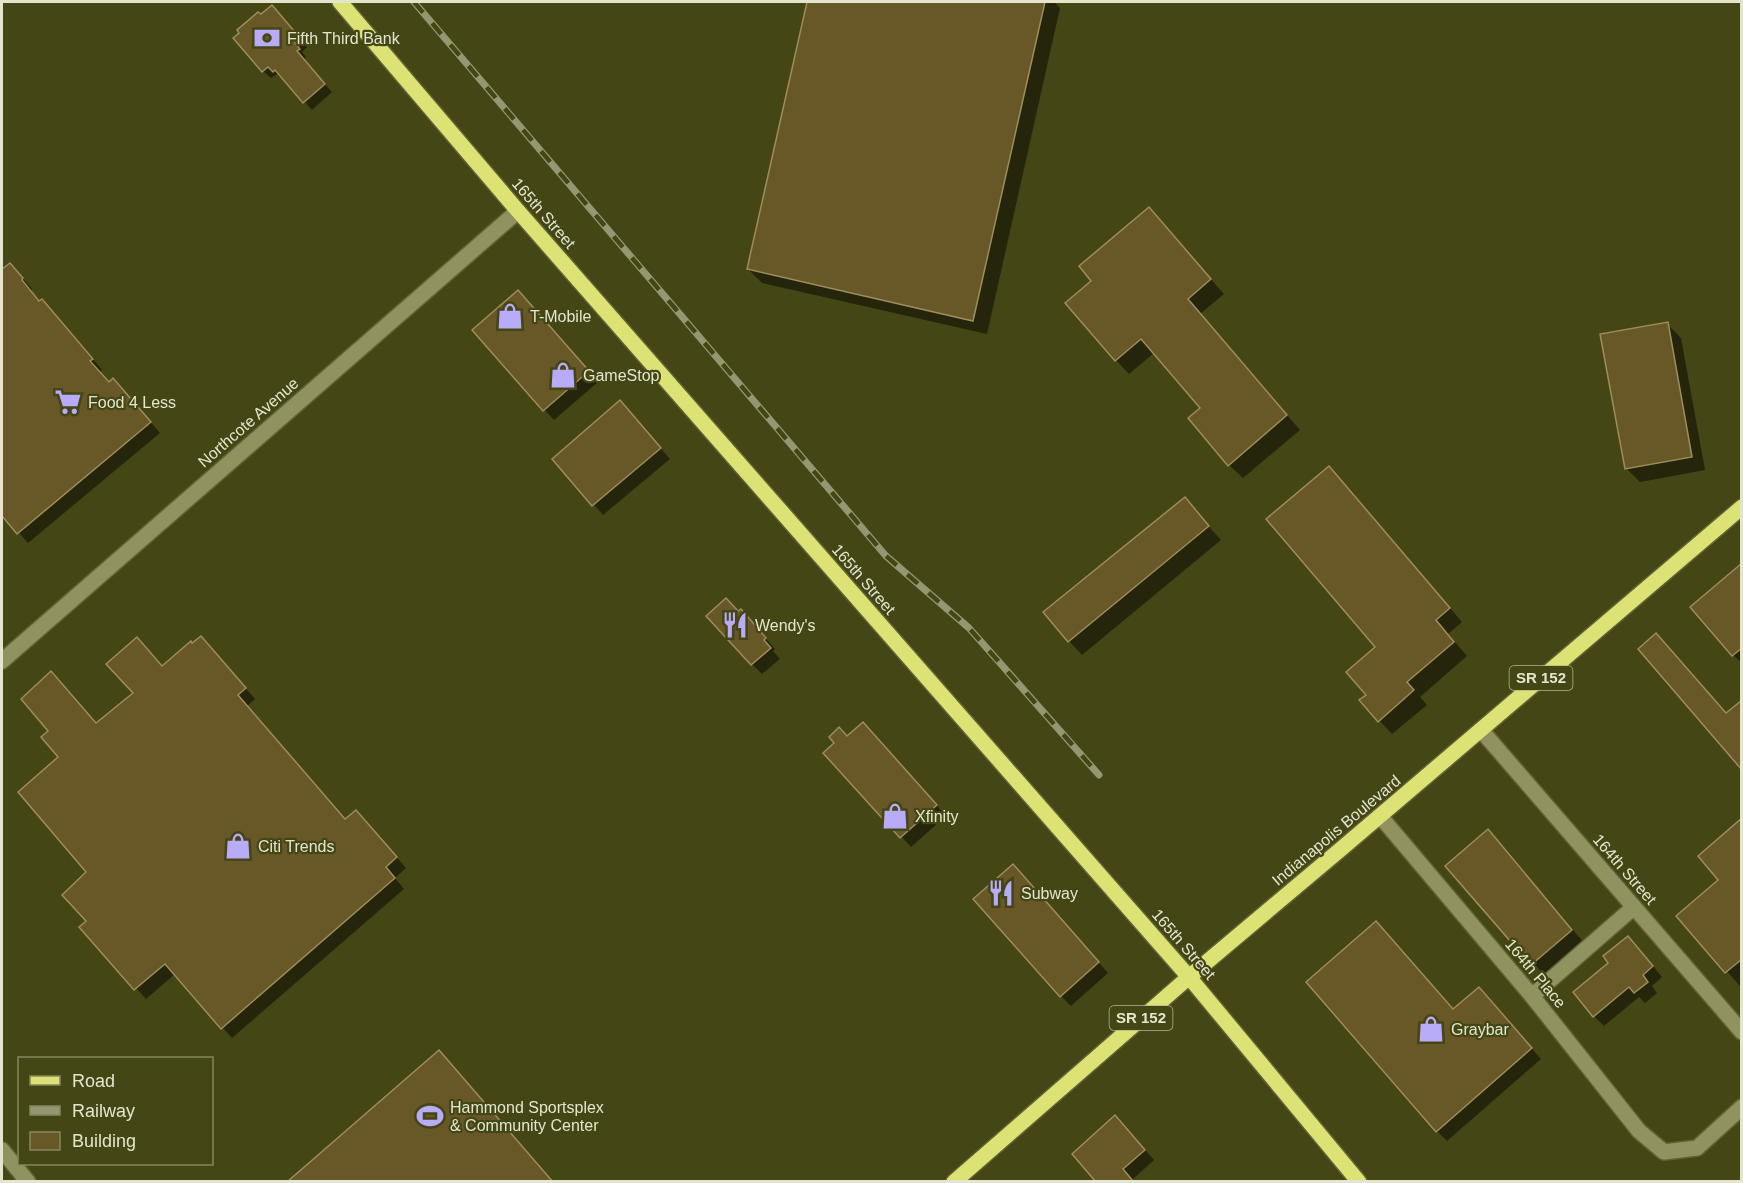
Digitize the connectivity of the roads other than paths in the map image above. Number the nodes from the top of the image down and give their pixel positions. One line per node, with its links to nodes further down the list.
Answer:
1 (340, 2): 2 (main road, 165th Street)
2 (518, 211): 4 (street, Northcote Avenue); 8 (main road, 165th Street)
3 (1742, 507): 5 (main road, Indianapolis Boulevard / SR 152)
4 (2, 661)
5 (1481, 730): 6 (main road, Indianapolis Boulevard / SR 152); 7 (street, 164th Street)
6 (1380, 816): 8 (main road, Indianapolis Boulevard / SR 152); 9 (street, 164th Place)
7 (1634, 907): 9 (street); 10 (street, 164th Street)
8 (1189, 977): 14 (main road, Indianapolis Boulevard / SR 152); 15 (main road, 165th Street)
9 (1532, 996): 11 (street, 164th Place)
10 (1742, 1032)
11 (1742, 1107)
12 (2, 1150): 13 (street)
13 (28, 1182)
14 (954, 1182)
15 (1359, 1182)

